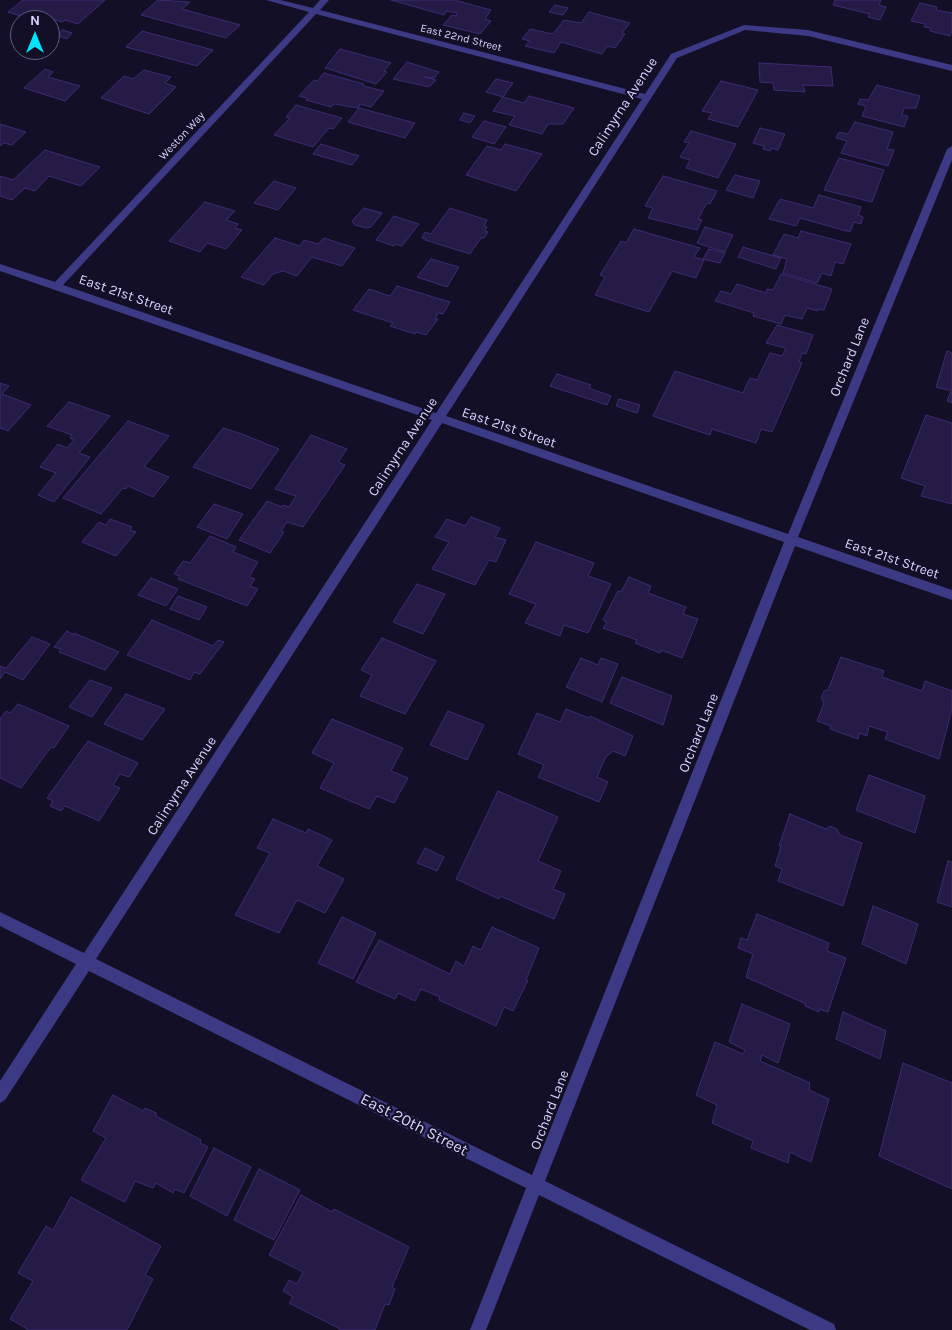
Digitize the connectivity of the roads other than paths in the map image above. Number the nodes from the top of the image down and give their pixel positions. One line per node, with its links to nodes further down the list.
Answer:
1 (270, 0): 3 (street, East 22nd Street)
2 (325, 0): 3 (street, Weston Way)
3 (314, 12): 5 (street, East 22nd Street); 9 (street, Weston Way)
4 (952, 68): 5 (street, Calimyrna Avenue)
5 (646, 98): 10 (street, Calimyrna Avenue)
6 (952, 149): 7 (street, Orchard Lane)
7 (947, 176): 11 (street, Orchard Lane)
8 (0, 268): 9 (street, East 21st Street)
9 (56, 287): 10 (street, East 21st Street)
10 (439, 420): 11 (street, East 21st Street); 14 (street, Calimyrna Avenue)
11 (791, 540): 12 (street, East 21st Street); 16 (street, Orchard Lane)
12 (952, 595)
13 (0, 919): 14 (street, East 20th Street)
14 (86, 961): 15 (street, Calimyrna Avenue); 16 (street, East 20th Street)
15 (0, 1095)
16 (536, 1187): 17 (street, Orchard Lane); 18 (street, East 20th Street)
17 (478, 1330)
18 (828, 1330)

